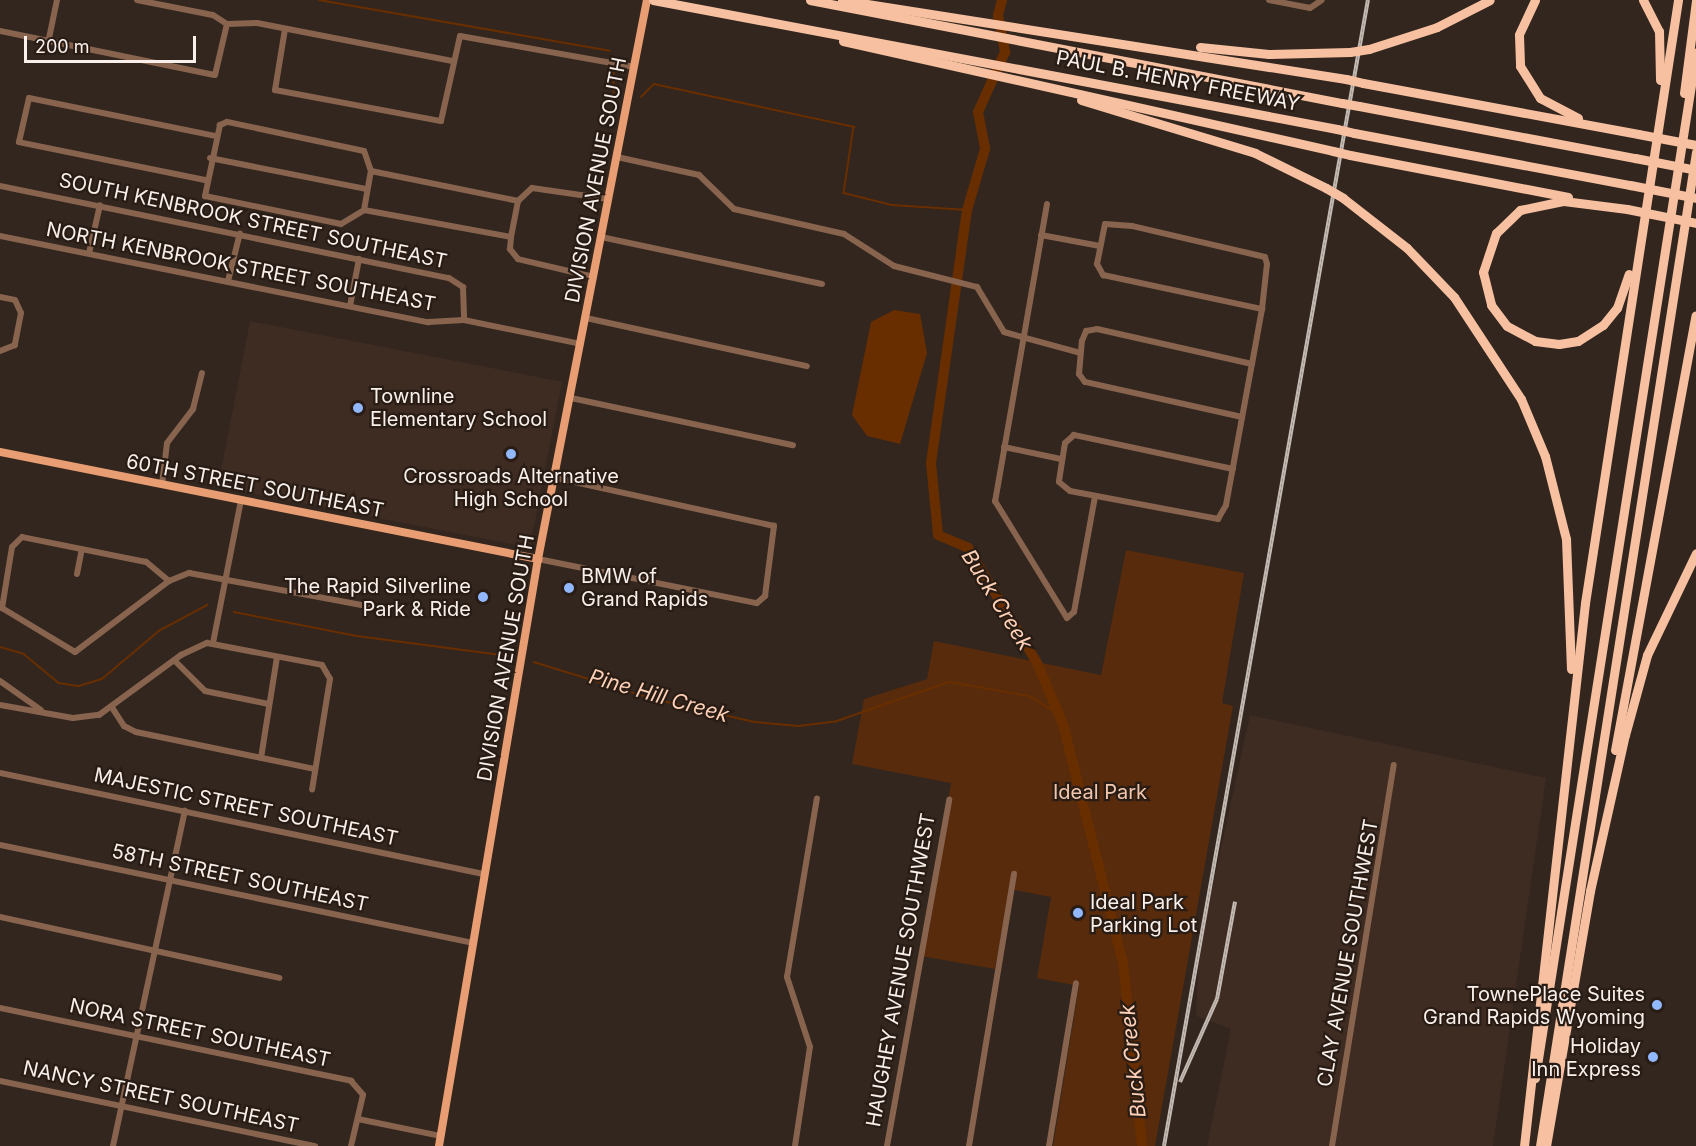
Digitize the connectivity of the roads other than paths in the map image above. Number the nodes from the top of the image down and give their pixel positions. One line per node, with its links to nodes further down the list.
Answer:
1 (57, 0): 19 (street)
2 (137, 0): 15 (street)
3 (647, 0): 23 (main road, DIVISION AVENUE SOUTH)
4 (653, 0): 20 (highway)
5 (810, 0): 14 (highway, PAUL B. HENRY FREEWAY)
6 (842, 0): 14 (highway)
7 (1269, 0): 8 (street)
8 (1322, 0)
9 (1490, 0): 18 (highway, bridge)
10 (1535, 0): 26 (highway)
11 (1643, 0): 25 (highway)
12 (1678, 0): 25 (highway)
13 (1696, 0): 34 (highway)
14 (915, 17): 18 (highway); 32 (highway, PAUL B. HENRY FREEWAY, bridge)
15 (227, 24): 16 (street); 19 (street)
16 (285, 29): 22 (street); 22 (street)
17 (0, 31): 19 (street)
18 (1072, 34): 26 (highway, bridge)
19 (48, 43)
20 (909, 51): 24 (highway); 38 (highway, PAUL B. HENRY FREEWAY, bridge)
21 (1696, 53): 34 (highway)
22 (452, 61): 23 (street)
23 (634, 67): 30 (main road, DIVISION AVENUE SOUTH)
24 (1039, 87): 43 (highway, bridge); 97 (highway, bridge)
25 (1658, 126): 46 (highway)
26 (1638, 134): 28 (highway, bridge)
27 (216, 136): 31 (street); 33 (street); 35 (street)
28 (1696, 145)
29 (1696, 152): 132 (highway)
30 (617, 157): 39 (main road, DIVISION AVENUE SOUTH); 64 (street)
31 (210, 158): 35 (street); 37 (street)
32 (1696, 170)
33 (371, 171): 37 (street); 40 (street)
34 (1677, 177): 131 (highway)
35 (204, 180): 44 (street)
36 (0, 186): 42 (street, SOUTH KENBROOK STREET SOUTHEAST)
37 (367, 189): 44 (street)
38 (1696, 198)
39 (608, 199): 40 (street); 51 (main road, DIVISION AVENUE SOUTH)
40 (518, 201): 50 (street)
41 (1047, 204): 48 (street)
42 (100, 206): 47 (street, SOUTH KENBROOK STREET SOUTHEAST); 53 (street)
43 (1627, 209): 45 (highway, bridge); 46 (highway)
44 (364, 210): 50 (street)
45 (1696, 223)
46 (1641, 225): 97 (highway)
47 (240, 233): 54 (street, SOUTH KENBROOK STREET SOUTHEAST); 56 (street)
48 (1041, 235): 52 (street); 64 (street)
49 (0, 236): 53 (street, NORTH KENBROOK STREET SOUTHEAST)
50 (511, 237): 55 (street)
51 (601, 237): 55 (main road, DIVISION AVENUE SOUTH); 57 (street)
52 (1100, 246): 60 (street); 60 (street)
53 (89, 253): 56 (street, NORTH KENBROOK STREET SOUTHEAST)
54 (359, 259): 59 (street); 63 (street, SOUTH KENBROOK STREET SOUTHEAST)
55 (594, 277): 62 (main road, DIVISION AVENUE SOUTH)
56 (228, 281): 59 (street, NORTH KENBROOK STREET SOUTHEAST)
57 (822, 284)
58 (0, 297): 66 (street)
59 (350, 306): 63 (street, NORTH KENBROOK STREET SOUTHEAST)
60 (1262, 309): 68 (street)
61 (1696, 315): 107 (highway)
62 (586, 318): 65 (main road, DIVISION AVENUE SOUTH); 69 (street)
63 (464, 320): 65 (street, NORTH KENBROOK STREET SOUTHEAST)
64 (1024, 340): 67 (street); 74 (street)
65 (581, 344): 71 (main road, DIVISION AVENUE SOUTH)
66 (0, 351)
67 (1080, 353): 68 (street); 72 (street)
68 (1252, 364): 72 (street)
69 (807, 366)
70 (202, 373): 79 (street)
71 (570, 398): 73 (street); 78 (main road, DIVISION AVENUE SOUTH)
72 (1242, 417): 77 (street)
73 (793, 445)
74 (1005, 447): 76 (street); 80 (street)
75 (0, 452): 79 (main road, 60TH STREET SOUTHEAST)
76 (1062, 459): 77 (street); 80 (street)
77 (1233, 469): 80 (street)
78 (555, 478): 84 (main road, DIVISION AVENUE SOUTH); 84 (street)
79 (162, 484): 81 (main road, 60TH STREET SOUTHEAST)
80 (1095, 496)
81 (241, 500): 84 (main road, 60TH STREET SOUTHEAST); 86 (street)
82 (82, 549): 85 (street); 87 (street); 87 (street)
83 (1696, 552): 107 (highway)
84 (538, 560): 108 (main road, DIVISION AVENUE SOUTH)
85 (77, 574)
86 (225, 578): 87 (street); 88 (street); 89 (street)
87 (169, 581)
88 (367, 606)
89 (213, 643): 90 (street); 91 (street)
90 (277, 657): 93 (street); 100 (street)
91 (175, 661): 93 (street); 95 (street)
92 (0, 681): 96 (street)
93 (269, 704): 98 (street)
94 (0, 705): 96 (street)
95 (113, 709): 96 (street); 98 (street)
96 (47, 714)
97 (1566, 757): 131 (highway)
98 (261, 758): 100 (street)
99 (1394, 765): 130 (street, CLAY AVENUE SOUTHWEST)
100 (315, 769): 102 (street)
101 (0, 773): 105 (street, MAJESTIC STREET SOUTHEAST)
102 (312, 790)
103 (817, 798): 126 (street)
104 (949, 800): 127 (street, HAUGHEY AVENUE SOUTHWEST)
105 (185, 811): 108 (street, MAJESTIC STREET SOUTHEAST); 110 (street)
106 (0, 845): 110 (street, 58TH STREET SOUTHEAST)
107 (1598, 856): 133 (highway)
108 (485, 874): 112 (main road, DIVISION AVENUE SOUTH)
109 (1014, 874): 128 (street)
110 (171, 880): 112 (street, 58TH STREET SOUTHEAST); 113 (street)
111 (0, 917): 113 (street)
112 (474, 943): 121 (main road, DIVISION AVENUE SOUTH)
113 (156, 950): 114 (street); 117 (street)
114 (279, 978)
115 (1076, 983): 129 (street)
116 (0, 1008): 117 (street, NORA STREET SOUTHEAST)
117 (138, 1036): 119 (street); 120 (street, NORA STREET SOUTHEAST)
118 (0, 1081): 119 (street, NANCY STREET SOUTHEAST)
119 (124, 1107): 122 (street); 123 (street, NANCY STREET SOUTHEAST)
120 (358, 1119): 121 (street); 124 (street)
121 (441, 1136): 125 (main road, DIVISION AVENUE SOUTH)
122 (113, 1146)
123 (315, 1146)
124 (351, 1146)
125 (439, 1146)
126 (795, 1146)
127 (887, 1146)
128 (969, 1146)
129 (1049, 1146)
130 (1332, 1146)
131 (1524, 1146)
132 (1540, 1146)
133 (1546, 1146)

